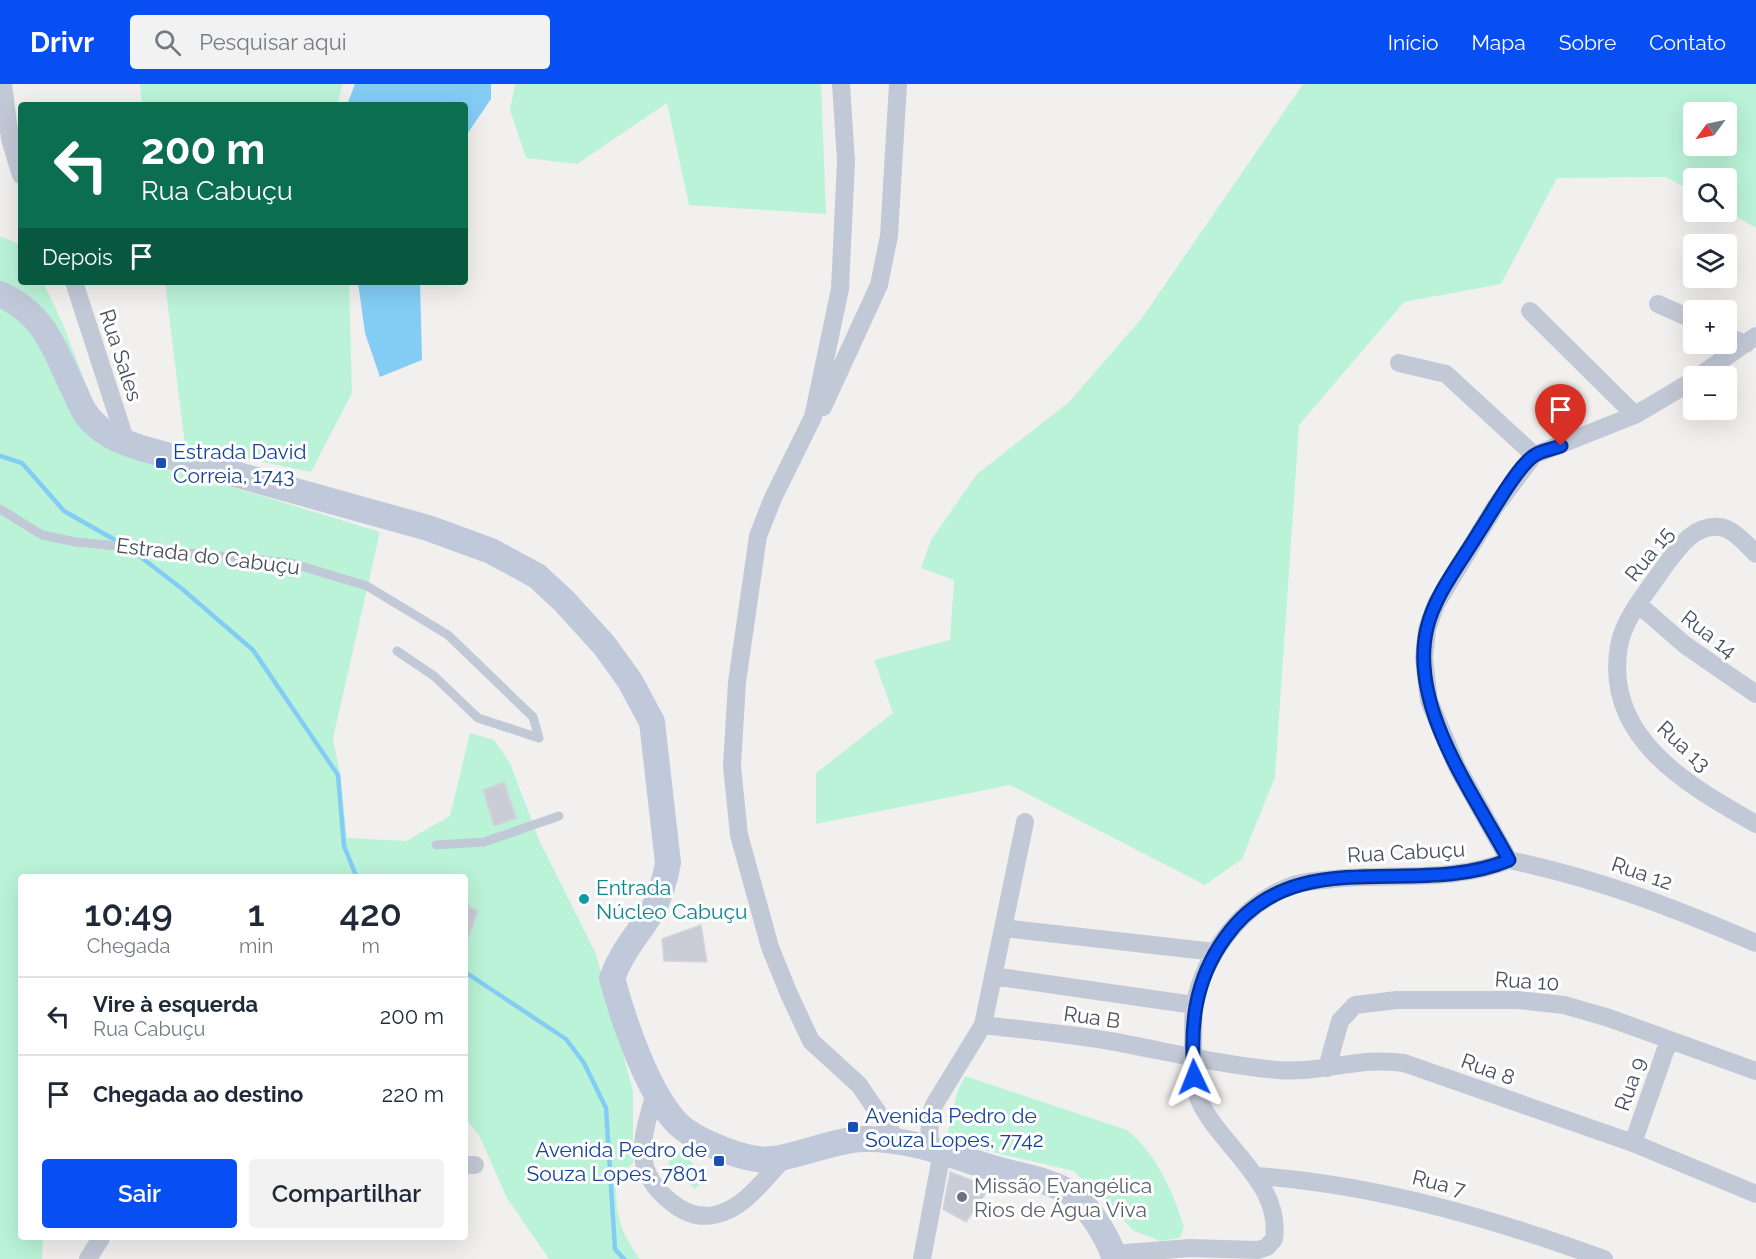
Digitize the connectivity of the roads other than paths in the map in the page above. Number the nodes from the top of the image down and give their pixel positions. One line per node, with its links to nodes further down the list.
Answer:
1 (3, 84): 4 (street)
2 (841, 84): 15 (street)
3 (898, 84): 15 (street)
4 (18, 165)
5 (75, 285): 16 (street, Rua Sales)
6 (0, 294): 16 (main road)
7 (1658, 304): 9 (street)
8 (1530, 311): 14 (street)
9 (1683, 315)
10 (1751, 340): 12 (street)
11 (1400, 363): 17 (street)
12 (1713, 366)
13 (1683, 387): 14 (street)
14 (1635, 415): 17 (street)
15 (813, 417): 39 (street)
16 (126, 442): 38 (main road)
17 (1534, 455): 27 (street, Rua Cabuçu)
18 (0, 509): 21 (lane, Estrada do Cabuçu)
19 (1756, 555): 20 (street, Rua 15)
20 (1638, 604): 22 (street, Rua 14); 25 (street, Rua 13)
21 (397, 651)
22 (1756, 694)
23 (559, 816): 26 (lane)
24 (1025, 822): 28 (street)
25 (1756, 824)
26 (436, 845)
27 (1509, 860): 29 (street, Rua 12); 30 (street, Rua Cabuçu)
28 (1003, 928): 30 (street); 31 (street)
29 (1756, 943)
30 (1215, 952): 32 (street, Rua Cabuçu)
31 (993, 976): 32 (street); 33 (street)
32 (1194, 1005): 35 (street, Rua Cabuçu)
33 (983, 1024): 35 (street, Rua B); 41 (street)
34 (1669, 1040): 36 (street, Rua 10); 37 (street, Rua 10); 40 (street, Rua 9)
35 (1193, 1059): 36 (street, Rua 8); 43 (street, Rua Cabuçu)
36 (1327, 1068): 40 (street, Rua 8)
37 (1756, 1071)
38 (656, 1090): 42 (main road); 42 (street)
39 (897, 1140): 41 (main road); 42 (main road)
40 (1633, 1143): 44 (street, Rua 8)
41 (936, 1150): 46 (main road); 48 (street)
42 (787, 1155)
43 (1257, 1176): 46 (street, Rua Cabuçu); 49 (street, Rua 7)
44 (1756, 1194)
45 (100, 1240): 47 (street)
46 (1114, 1257)
47 (88, 1259)
48 (922, 1259)
49 (1605, 1259)

